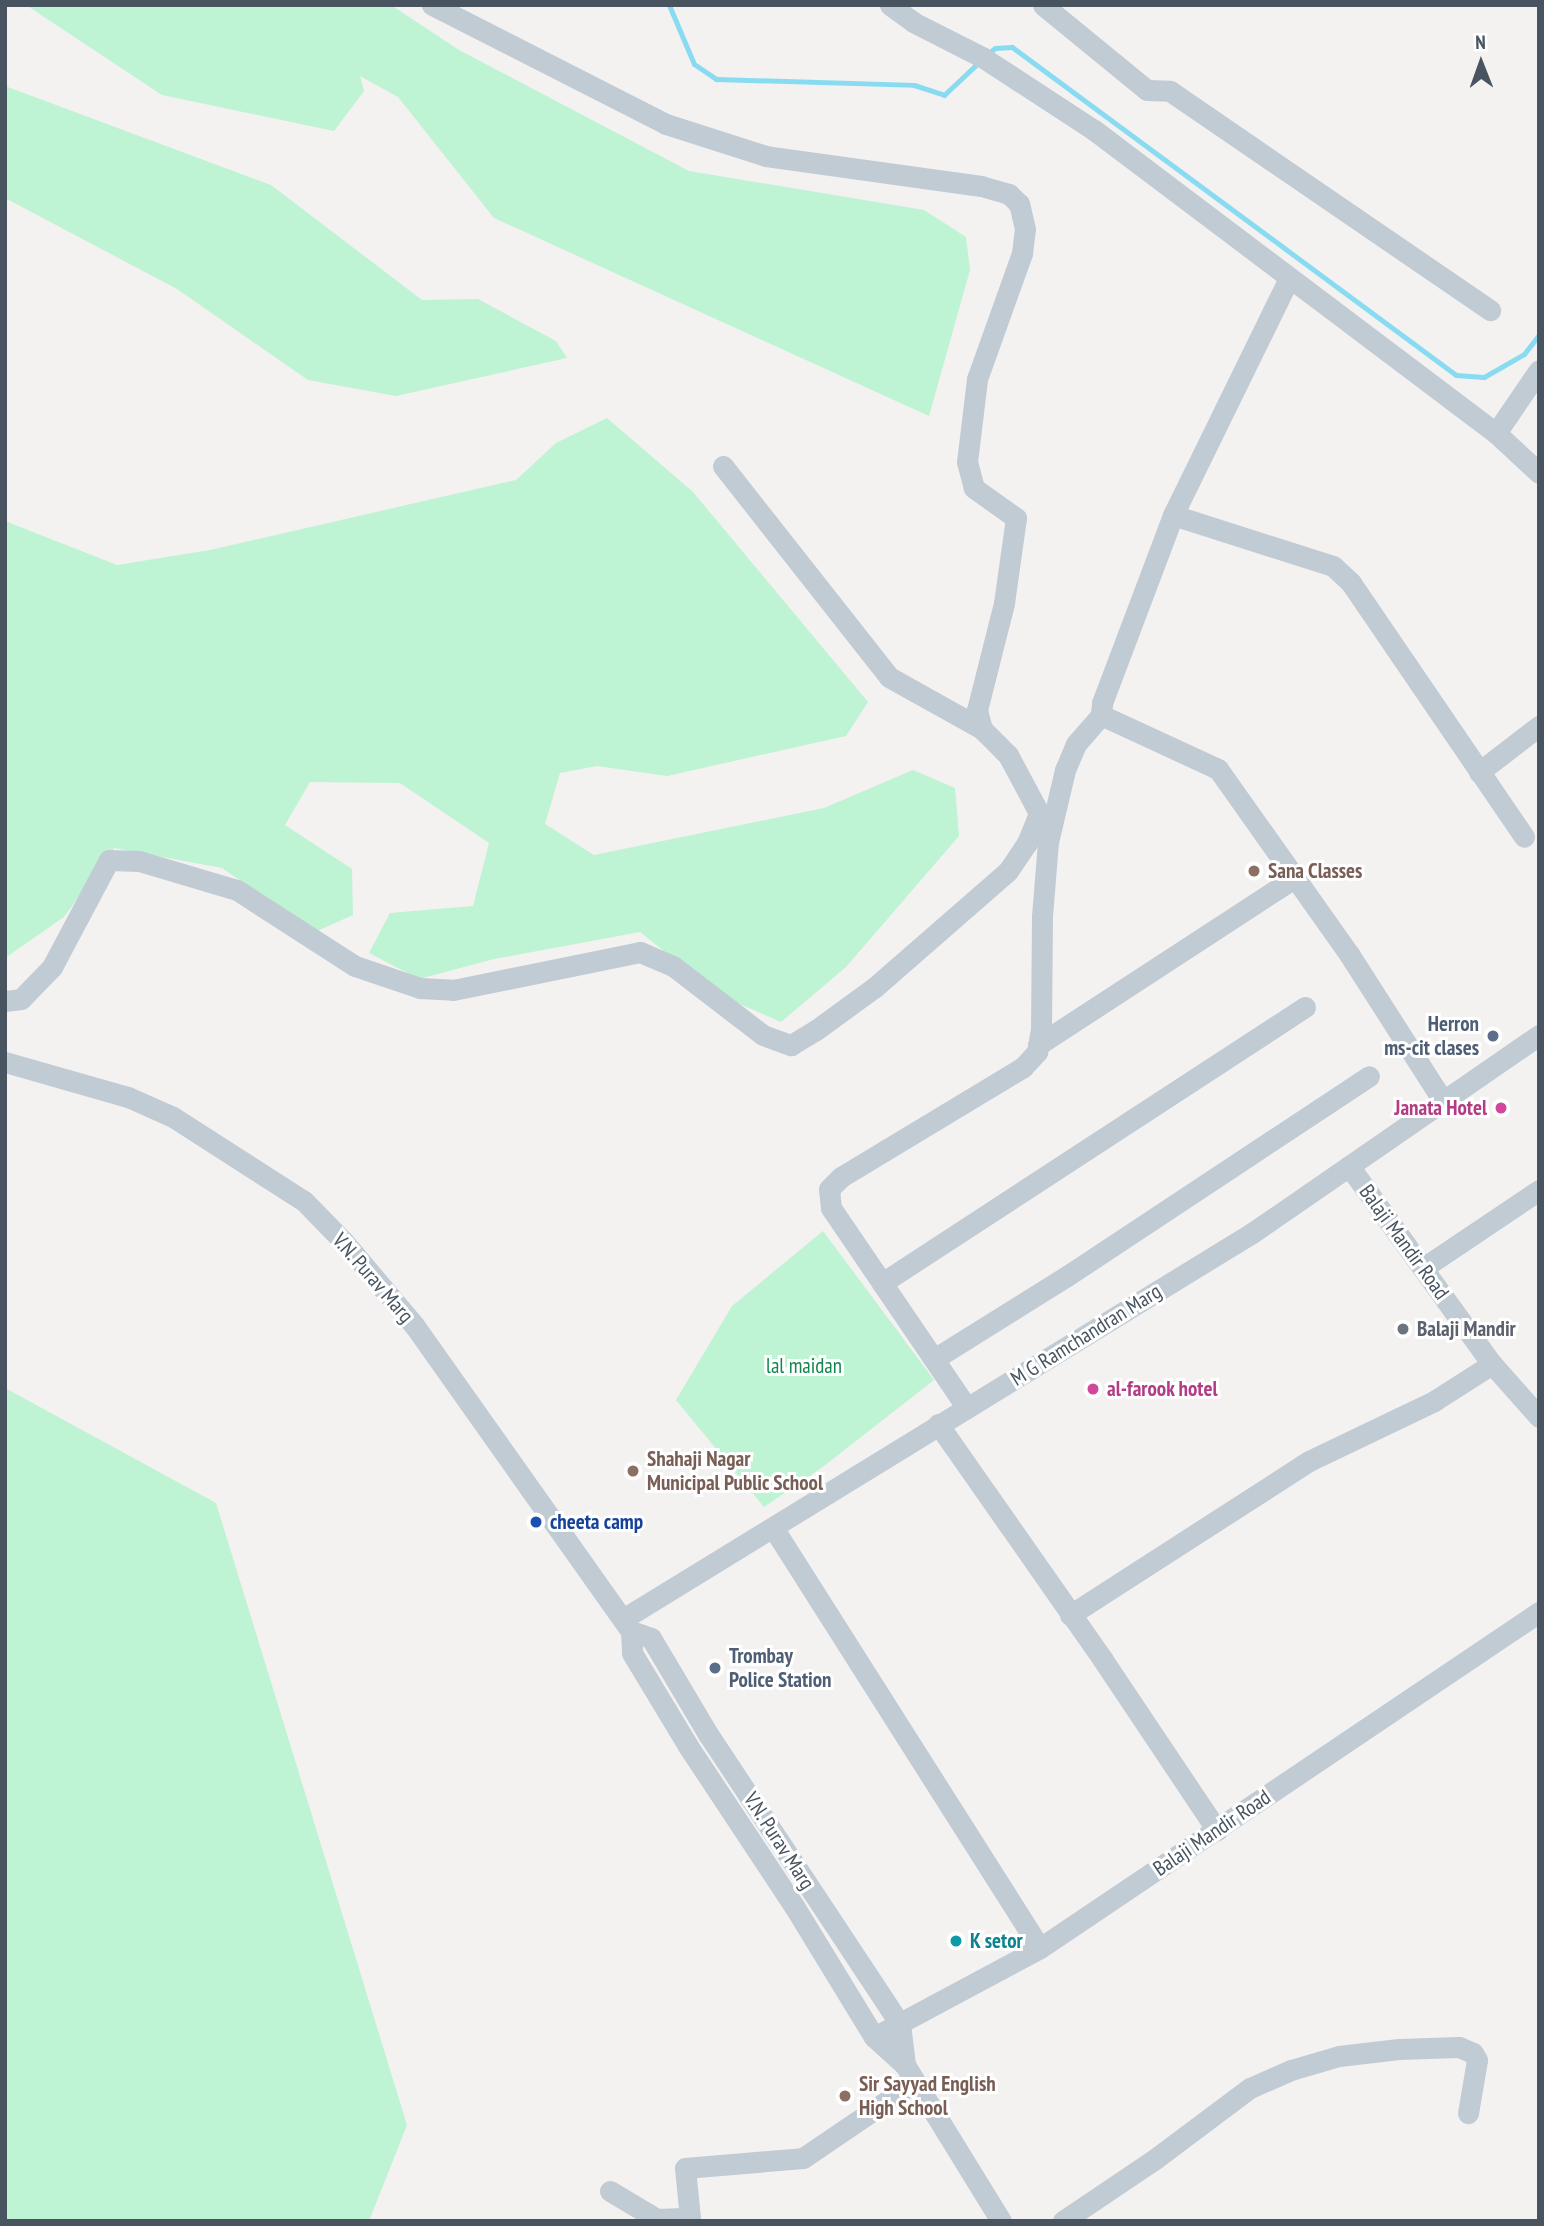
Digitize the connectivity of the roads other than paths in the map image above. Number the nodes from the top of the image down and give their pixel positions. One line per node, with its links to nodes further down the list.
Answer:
1 (432, 5): 13 (street)
2 (890, 5): 4 (street)
3 (1043, 5): 5 (street)
4 (1289, 278): 7 (street); 10 (street)
5 (1490, 310)
6 (1539, 370): 7 (street)
7 (1496, 433): 9 (street)
8 (723, 466): 13 (street)
9 (1539, 473)
10 (1172, 515): 11 (street); 14 (street)
11 (1101, 715): 16 (street); 20 (street)
12 (1539, 726): 14 (street)
13 (982, 729): 17 (street)
14 (1479, 772): 15 (street)
15 (1524, 837)
16 (1294, 878): 20 (street); 23 (street)
17 (5, 1001)
18 (1306, 1007): 27 (street)
19 (1539, 1035): 23 (street, M G Ramchandran Marg)
20 (1038, 1045): 27 (street)
21 (5, 1062): 36 (street, V.N. Purav Marg)
22 (1368, 1076): 28 (street)
23 (1443, 1101): 24 (street, M G Ramchandran Marg)
24 (1349, 1166): 26 (street, Balaji Mandir Road); 30 (street, M G Ramchandran Marg)
25 (1539, 1190): 26 (street)
26 (1423, 1268): 29 (street, Balaji Mandir Road)
27 (882, 1283): 28 (street)
28 (934, 1359): 30 (street)
29 (1492, 1364): 31 (street, Balaji Mandir Road); 35 (street)
30 (967, 1408): 32 (street, M G Ramchandran Marg)
31 (1539, 1416)
32 (938, 1424): 33 (street, M G Ramchandran Marg); 35 (street)
33 (774, 1529): 36 (street, M G Ramchandran Marg); 42 (street)
34 (1539, 1612): 39 (street, Balaji Mandir Road)
35 (1070, 1615): 39 (street)
36 (627, 1625): 37 (street, V.N. Purav Marg); 38 (street, V.N. Purav Marg)
37 (708, 1734): 38 (street); 40 (street, V.N. Purav Marg)
38 (688, 1746): 41 (street, V.N. Purav Marg)
39 (1217, 1830): 42 (street, Balaji Mandir Road)
40 (813, 1893): 41 (street); 43 (street, V.N. Purav Marg)
41 (794, 1906): 44 (street, V.N. Purav Marg)
42 (1040, 1948): 43 (street, Balaji Mandir Road)
43 (900, 2025): 44 (street, Balaji Mandir Road); 45 (street, V.N. Purav Marg)
44 (874, 2037): 45 (street, V.N. Purav Marg)
45 (910, 2073): 47 (street); 48 (street, V.N. Purav Marg)
46 (1468, 2113): 49 (street)
47 (610, 2191)
48 (1001, 2221)
49 (1063, 2221)

